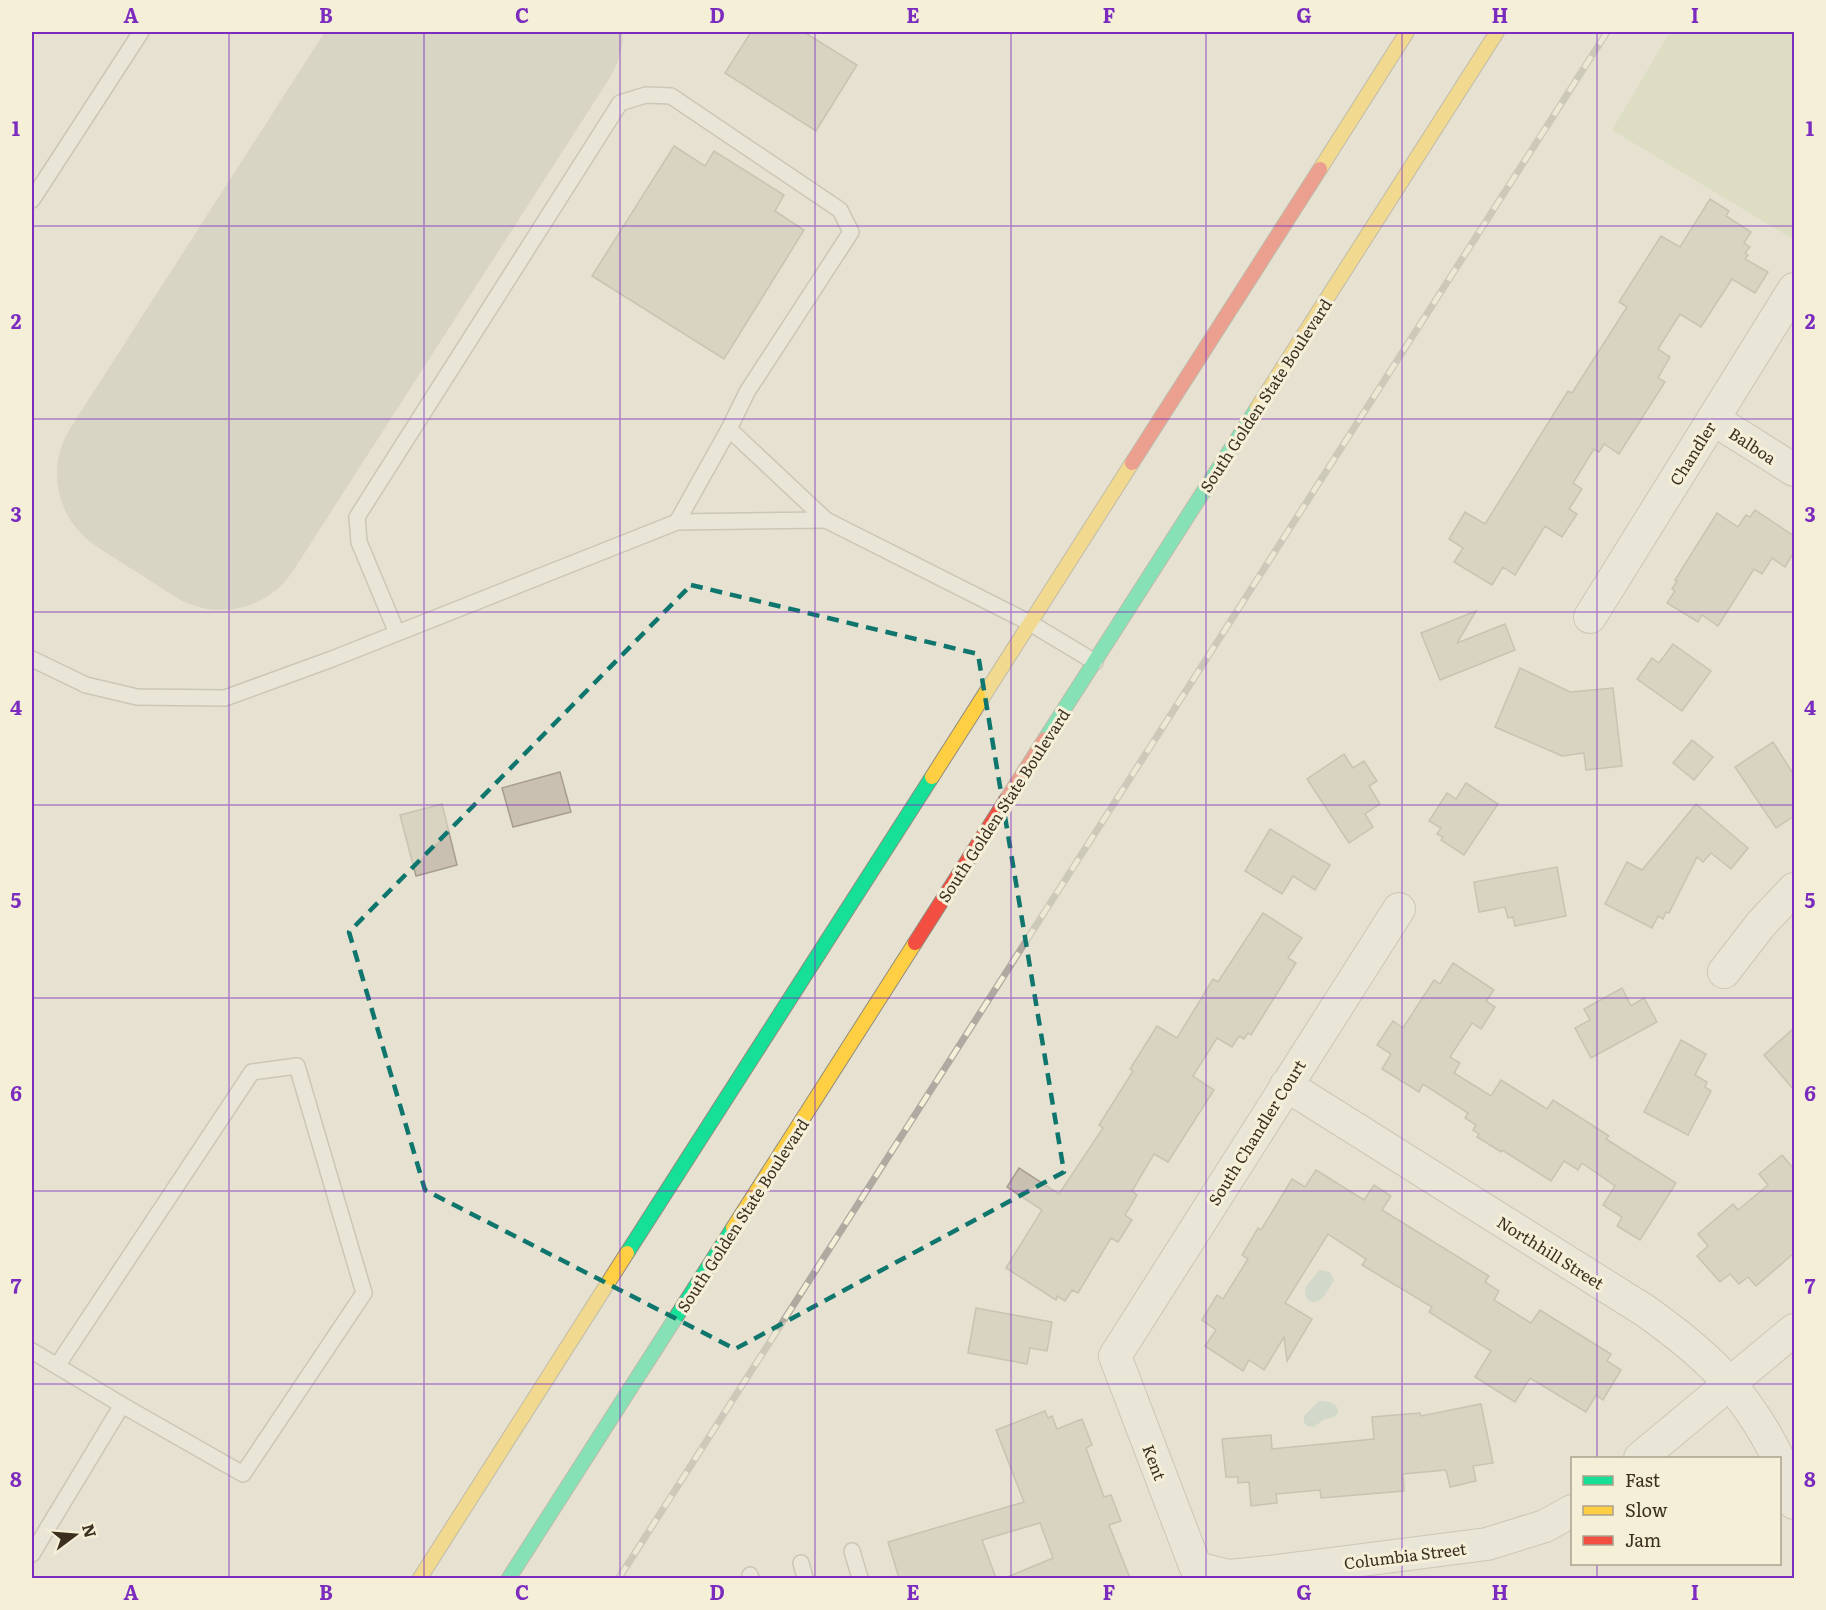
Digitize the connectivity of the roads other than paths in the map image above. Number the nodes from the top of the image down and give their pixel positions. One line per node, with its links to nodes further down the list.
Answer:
1 (141, 32): 4 (lane)
2 (1407, 32): 12 (main road)
3 (1497, 32): 15 (main road, South Golden State Boulevard)
4 (32, 200)
5 (1794, 289): 6 (street, Chandler)
6 (1713, 419): 8 (street, Balboa); 11 (street, Chandler)
7 (729, 429): 9 (lane); 10 (lane); 13 (lane)
8 (1794, 470)
9 (826, 520): 10 (lane); 12 (lane)
10 (677, 522): 13 (lane)
11 (1590, 617)
12 (1030, 623): 15 (lane); 35 (main road)
13 (397, 633): 14 (lane)
14 (32, 658)
15 (1095, 662): 36 (main road, South Golden State Boulevard)
16 (1794, 889): 18 (street)
17 (1399, 909): 19 (street, South Chandler Court)
18 (1724, 972)
19 (1286, 1085): 22 (street, South Chandler Court); 24 (street, Northhill Street)
20 (1794, 1330): 24 (street)
21 (32, 1351): 23 (lane)
22 (1115, 1356): 34 (street, Kent)
23 (57, 1366): 25 (lane); 25 (lane)
24 (1732, 1384): 26 (street); 27 (street, Northhill Street)
25 (122, 1405): 32 (lane)
26 (1641, 1457)
27 (1777, 1457)
28 (1781, 1466): 29 (street, Northhill Street)
29 (1794, 1503)
30 (1571, 1512): 34 (street, Columbia Street)
31 (852, 1551): 38 (lane)
32 (32, 1554)
33 (801, 1563): 37 (lane)
34 (1196, 1568)
35 (420, 1578)
36 (509, 1578)
37 (805, 1578)
38 (860, 1578)

